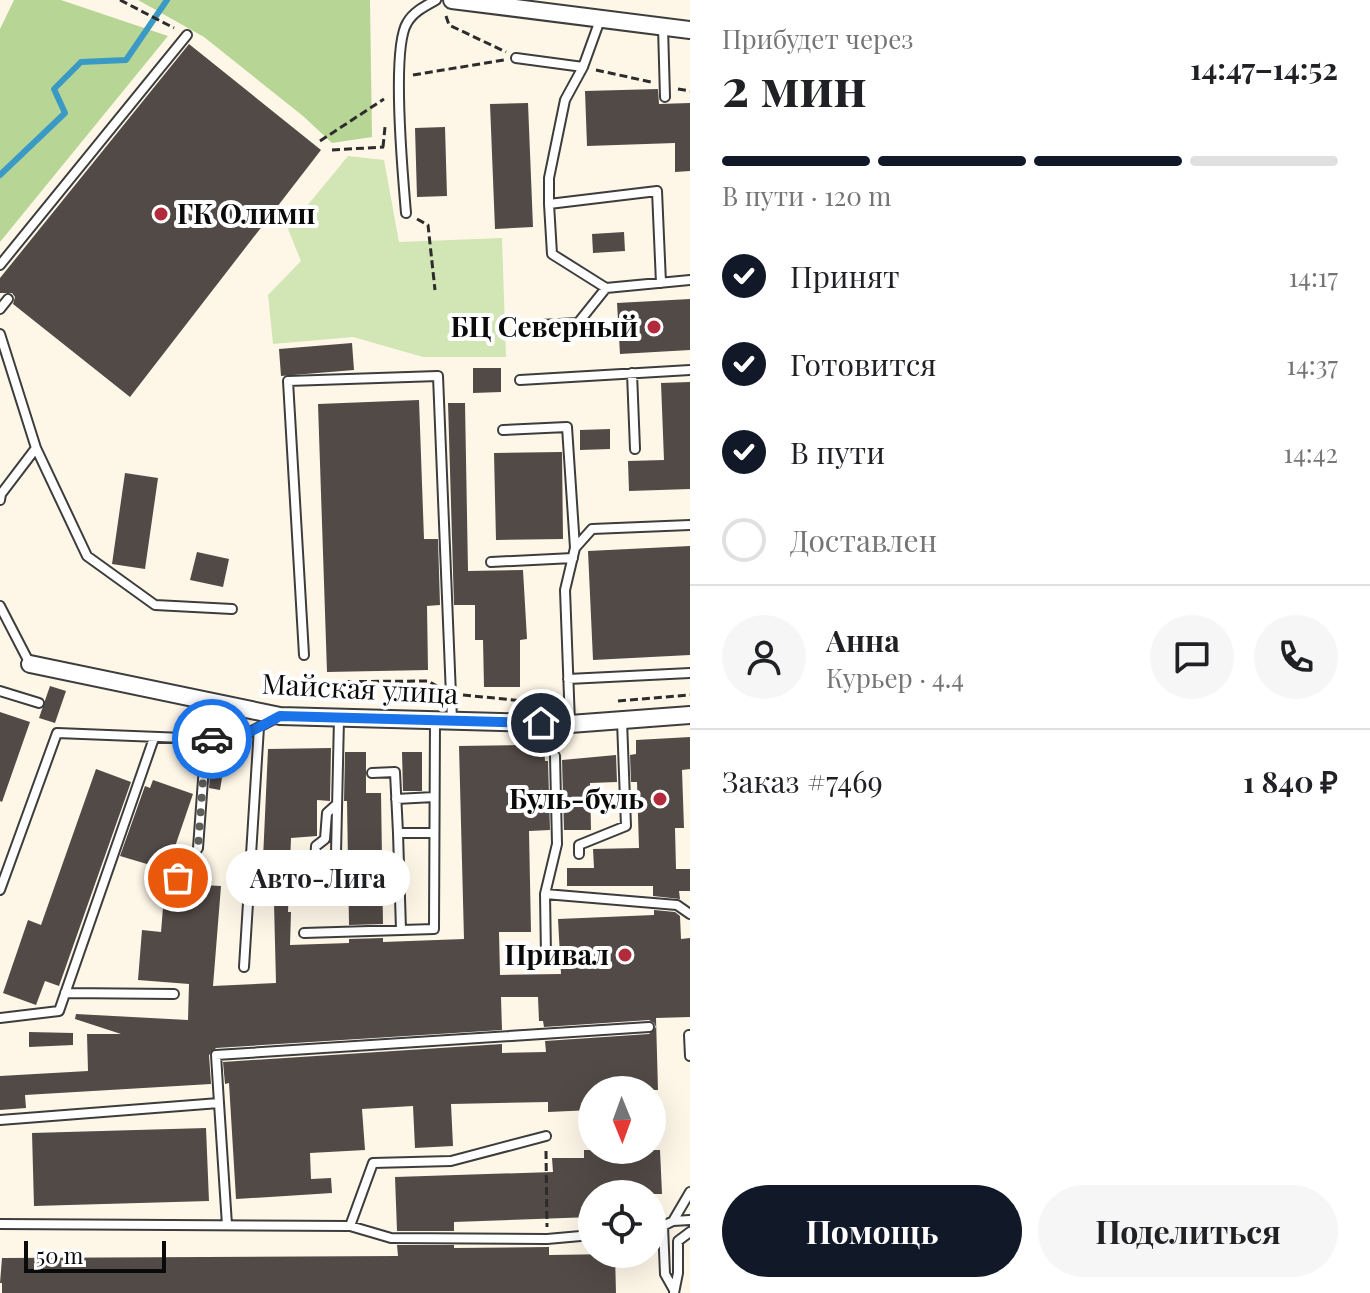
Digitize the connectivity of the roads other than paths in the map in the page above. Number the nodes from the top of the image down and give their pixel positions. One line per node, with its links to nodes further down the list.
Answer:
1 (436, 0): 11 (lane)
2 (448, 6): 3 (street)
3 (600, 20): 4 (street); 8 (lane)
4 (663, 26): 5 (street); 9 (lane)
5 (690, 30)
6 (187, 35): 12 (lane)
7 (516, 58): 8 (lane)
8 (583, 67): 10 (lane)
9 (665, 97)
10 (549, 204): 14 (lane); 15 (lane)
11 (406, 213)
12 (0, 265)
13 (690, 280): 14 (lane)
14 (661, 283): 15 (lane)
15 (606, 288): 18 (lane)
16 (8, 299): 17 (lane)
17 (0, 309)
18 (521, 326)
19 (0, 334): 24 (lane)
20 (690, 370): 21 (lane)
21 (632, 373): 22 (lane); 25 (lane)
22 (520, 380)
23 (503, 430): 28 (lane)
24 (36, 448): 26 (lane); 32 (lane)
25 (635, 449)
26 (0, 500)
27 (690, 525): 28 (lane)
28 (575, 548): 29 (lane)
29 (573, 558): 30 (lane); 36 (lane)
30 (491, 562)
31 (0, 606): 34 (lane)
32 (232, 609)
33 (304, 655): 42 (lane)
34 (30, 664): 41 (street, Майская улица)
35 (690, 673): 36 (lane)
36 (568, 679): 44 (lane)
37 (0, 691): 38 (lane)
38 (39, 703)
39 (690, 715): 43 (street, Майская улица)
40 (339, 717): 41 (street, Майская улица); 42 (street, Майская улица); 51 (lane)
41 (268, 718): 46 (lane); 62 (lane)
42 (444, 720): 44 (street, Майская улица); 49 (lane)
43 (622, 720): 44 (street, Майская улица); 54 (lane)
44 (570, 724)
45 (154, 738): 46 (lane); 56 (lane); 63 (lane)
46 (206, 739): 55 (lane)
47 (555, 756): 57 (lane)
48 (372, 773): 50 (lane)
49 (434, 797): 50 (lane); 53 (lane)
50 (396, 799): 52 (lane)
51 (337, 804): 51 (lane)
52 (398, 833): 53 (lane); 59 (lane)
53 (434, 833): 59 (lane)
54 (579, 854)
55 (153, 875)
56 (0, 890)
57 (545, 894): 58 (lane); 61 (lane)
58 (690, 914)
59 (401, 930): 60 (lane)
60 (304, 933)
61 (515, 957)
62 (244, 967)
63 (65, 993): 64 (lane); 65 (lane)
64 (174, 994)
65 (0, 1018)
66 (649, 1027): 69 (lane)
67 (689, 1035): 68 (lane)
68 (690, 1056)
69 (219, 1103): 70 (lane); 77 (lane)
70 (0, 1120)
71 (546, 1136): 78 (lane)
72 (690, 1192): 74 (lane)
73 (690, 1220): 74 (lane)
74 (673, 1221): 76 (lane)
75 (0, 1224): 77 (lane)
76 (666, 1224)
77 (227, 1225): 78 (lane)
78 (350, 1226): 80 (lane)
79 (690, 1232): 82 (lane)
80 (578, 1236)
81 (665, 1268): 82 (lane)
82 (674, 1292)

